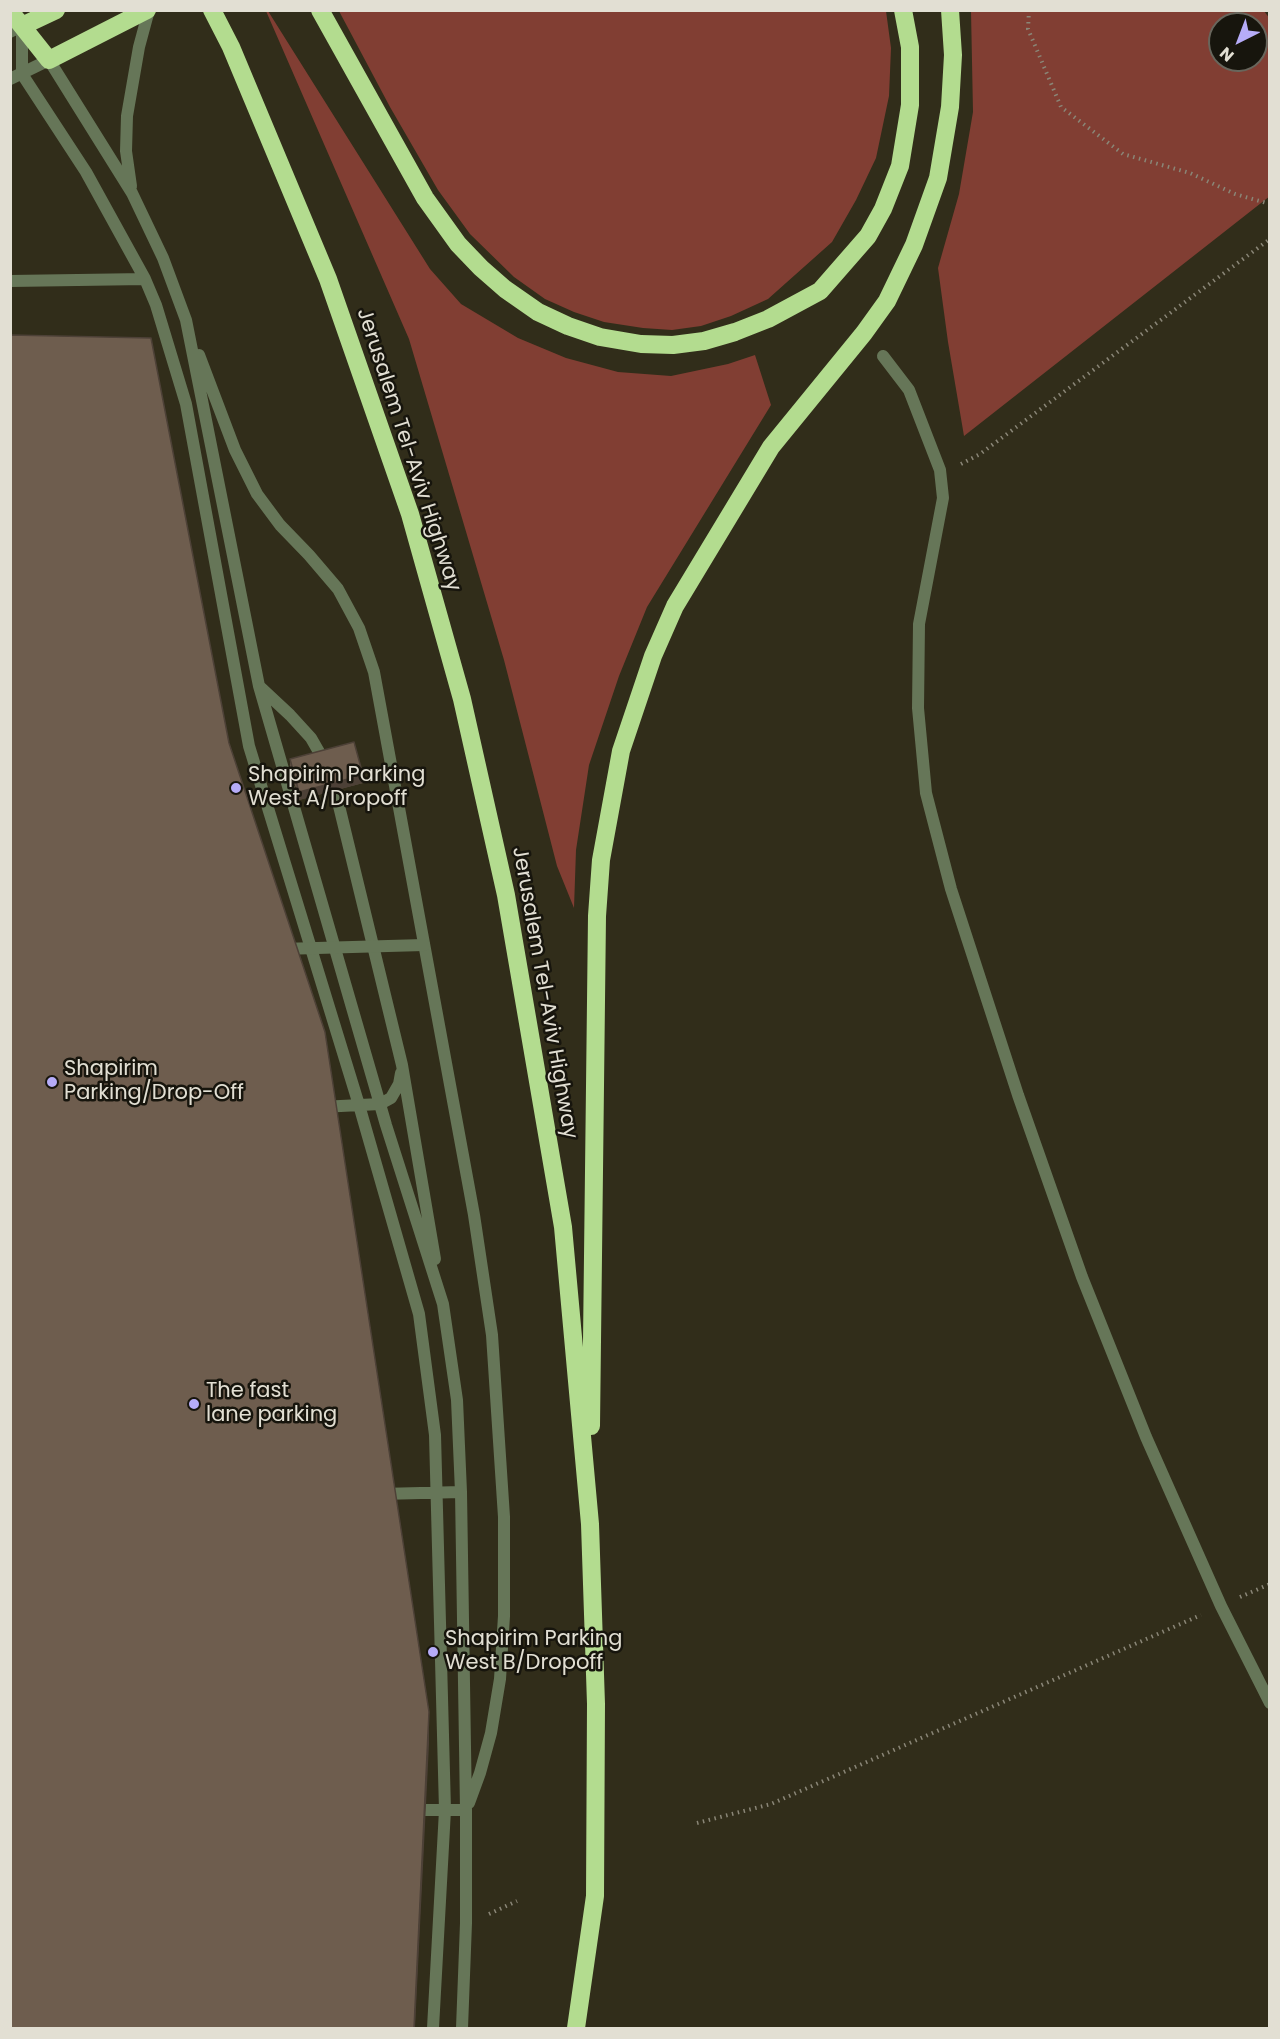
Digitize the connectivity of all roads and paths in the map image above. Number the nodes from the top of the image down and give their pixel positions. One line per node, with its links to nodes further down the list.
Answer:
1 (56, 10): 9 (highway)
2 (148, 10): 10 (highway); 12 (lane)
3 (213, 10): 31 (highway, Jerusalem Tel-Aviv Highway)
4 (320, 10): 5 (highway)
5 (903, 10)
6 (950, 10): 31 (highway)
7 (1029, 10): 13 (path)
8 (10, 11): 9 (highway)
9 (16, 29): 10 (highway); 11 (lane)
10 (49, 60): 11 (lane); 12 (lane)
11 (16, 76): 15 (lane)
12 (132, 193): 17 (lane)
13 (1269, 204)
14 (1269, 239): 19 (path)
15 (145, 279): 16 (lane); 25 (lane)
16 (10, 281)
17 (186, 320): 20 (lane); 21 (lane)
18 (883, 356): 19 (lane)
19 (940, 470): 33 (lane)
20 (259, 686): 23 (lane); 24 (lane)
21 (424, 945): 22 (lane, bridge); 37 (lane)
22 (266, 950)
23 (402, 1065): 24 (lane); 27 (lane)
24 (380, 1104): 25 (lane); 27 (lane)
25 (359, 1105): 26 (lane); 28 (lane)
26 (313, 1107)
27 (443, 1304): 29 (lane)
28 (437, 1492): 29 (lane); 30 (lane); 36 (lane)
29 (461, 1492): 37 (lane)
30 (380, 1494)
31 (590, 1524): 43 (highway, Jerusalem Tel-Aviv Highway)
32 (1269, 1584): 33 (path)
33 (1221, 1606): 34 (lane); 38 (path)
34 (1269, 1703)
35 (401, 1810): 36 (lane)
36 (445, 1810): 37 (lane); 41 (lane)
37 (466, 1810): 42 (lane)
38 (697, 1823)
39 (517, 1901): 40 (path)
40 (505, 1906)
41 (433, 2028)
42 (462, 2028)
43 (576, 2028)

